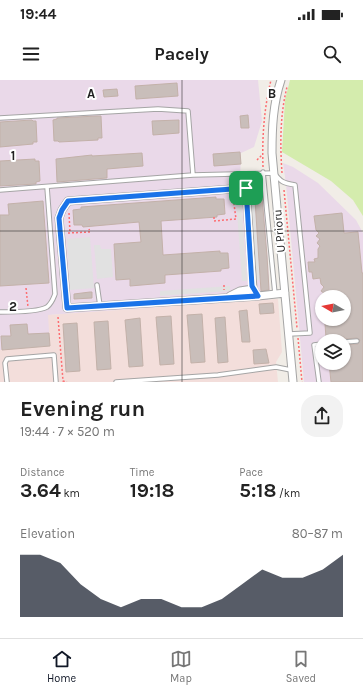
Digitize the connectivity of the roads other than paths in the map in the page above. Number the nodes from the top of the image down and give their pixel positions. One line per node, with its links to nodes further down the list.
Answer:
1 (281, 80): 4 (street, U Prioru)
2 (0, 118): 5 (lane)
3 (264, 172): 4 (lane); 5 (lane); 11 (lane)
4 (274, 173): 10 (street, U Prioru); 16 (lane)
5 (193, 175): 6 (lane)
6 (47, 187): 7 (lane); 15 (lane)
7 (0, 190)
8 (97, 285): 14 (lane)
9 (253, 289): 12 (street); 13 (street); 14 (street)
10 (285, 293): 11 (street); 16 (street, U Prioru)
11 (275, 294): 12 (street)
12 (258, 296): 13 (street)
13 (228, 297): 14 (street)
14 (100, 306)
15 (0, 312)
16 (289, 334): 19 (street, U Prioru)
17 (351, 341): 18 (lane)
18 (357, 341)
19 (292, 370): 23 (lane); 24 (street, U Prioru)
20 (317, 370): 25 (lane)
21 (7, 382): 22 (lane)
22 (56, 382)
23 (116, 382)
24 (293, 382)
25 (319, 382)

